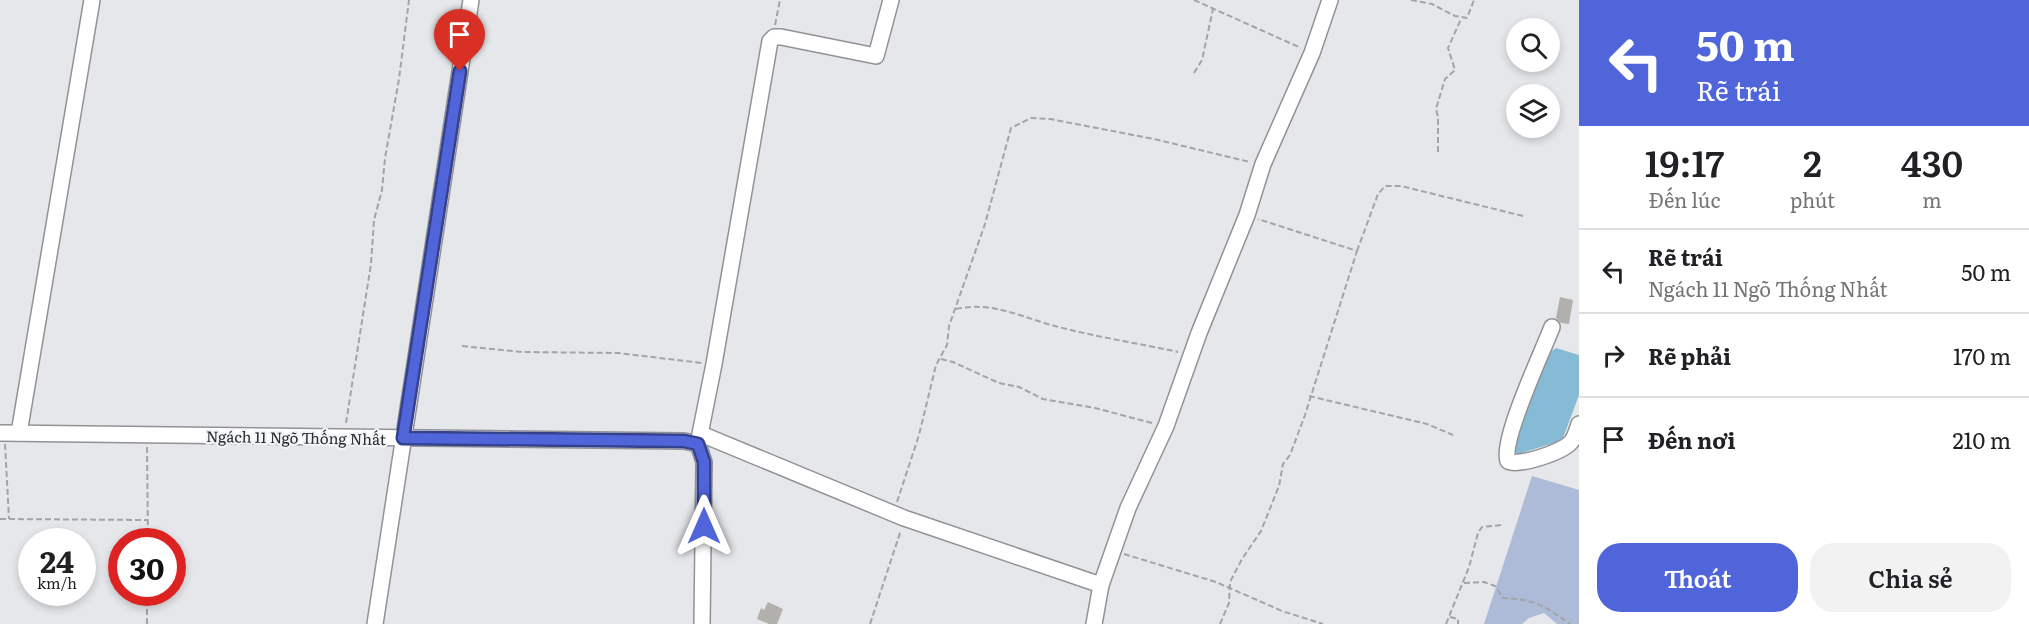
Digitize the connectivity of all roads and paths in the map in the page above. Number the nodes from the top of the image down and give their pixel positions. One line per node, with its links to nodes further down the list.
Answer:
1 (92, 0): 29 (street)
2 (409, 0): 32 (path)
3 (471, 0): 33 (street)
4 (780, 0): 12 (path)
5 (891, 0): 12 (street)
6 (1194, 0): 10 (path)
7 (1330, 0): 13 (street)
8 (1411, 0): 11 (path)
9 (1474, 0): 11 (path)
10 (1213, 9): 13 (path); 14 (path)
11 (1461, 19): 15 (path)
12 (774, 37): 25 (street)
13 (1312, 53): 16 (street)
14 (1194, 73)
15 (1438, 152)
16 (1263, 164): 17 (street); 20 (path)
17 (1247, 215): 19 (path); 23 (street)
18 (1523, 216): 19 (path)
19 (1357, 251): 26 (path)
20 (957, 309): 23 (path); 24 (path)
21 (1552, 327): 27 (street)
22 (462, 346): 25 (path)
23 (1192, 356): 28 (street)
24 (941, 359): 28 (path); 35 (path)
25 (714, 364): 34 (street)
26 (1309, 396): 31 (path); 44 (path)
27 (1579, 424)
28 (1166, 426): 41 (street)
29 (8, 433): 30 (street, Ngách 11 Ngõ Thống Nhất); 37 (path)
30 (147, 435): 32 (street, Ngách 11 Ngõ Thống Nhất); 38 (path)
31 (1453, 435)
32 (343, 438): 33 (street, Ngách 11 Ngõ Thống Nhất)
33 (403, 438): 34 (street, Ngách 11 Ngõ Thống Nhất); 48 (street)
34 (700, 439): 35 (street, Ngách 11 Ngõ Thống Nhất); 49 (street)
35 (897, 515): 43 (street, Ngách 11 Ngõ Thống Nhất); 50 (path)
36 (0, 519): 37 (path)
37 (9, 519): 38 (path)
38 (148, 520): 40 (path)
39 (1502, 525): 42 (path)
40 (148, 528)
41 (1113, 552): 43 (street); 44 (path)
42 (1464, 583): 46 (path); 56 (path)
43 (1101, 585): 51 (street)
44 (1230, 588): 52 (path); 53 (path)
45 (147, 606): 47 (path)
46 (1450, 617): 54 (path); 55 (path)
47 (147, 624)
48 (375, 624)
49 (702, 624)
50 (870, 624)
51 (1094, 624)
52 (1220, 624)
53 (1323, 624)
54 (1446, 624)
55 (1458, 624)
56 (1570, 624)

